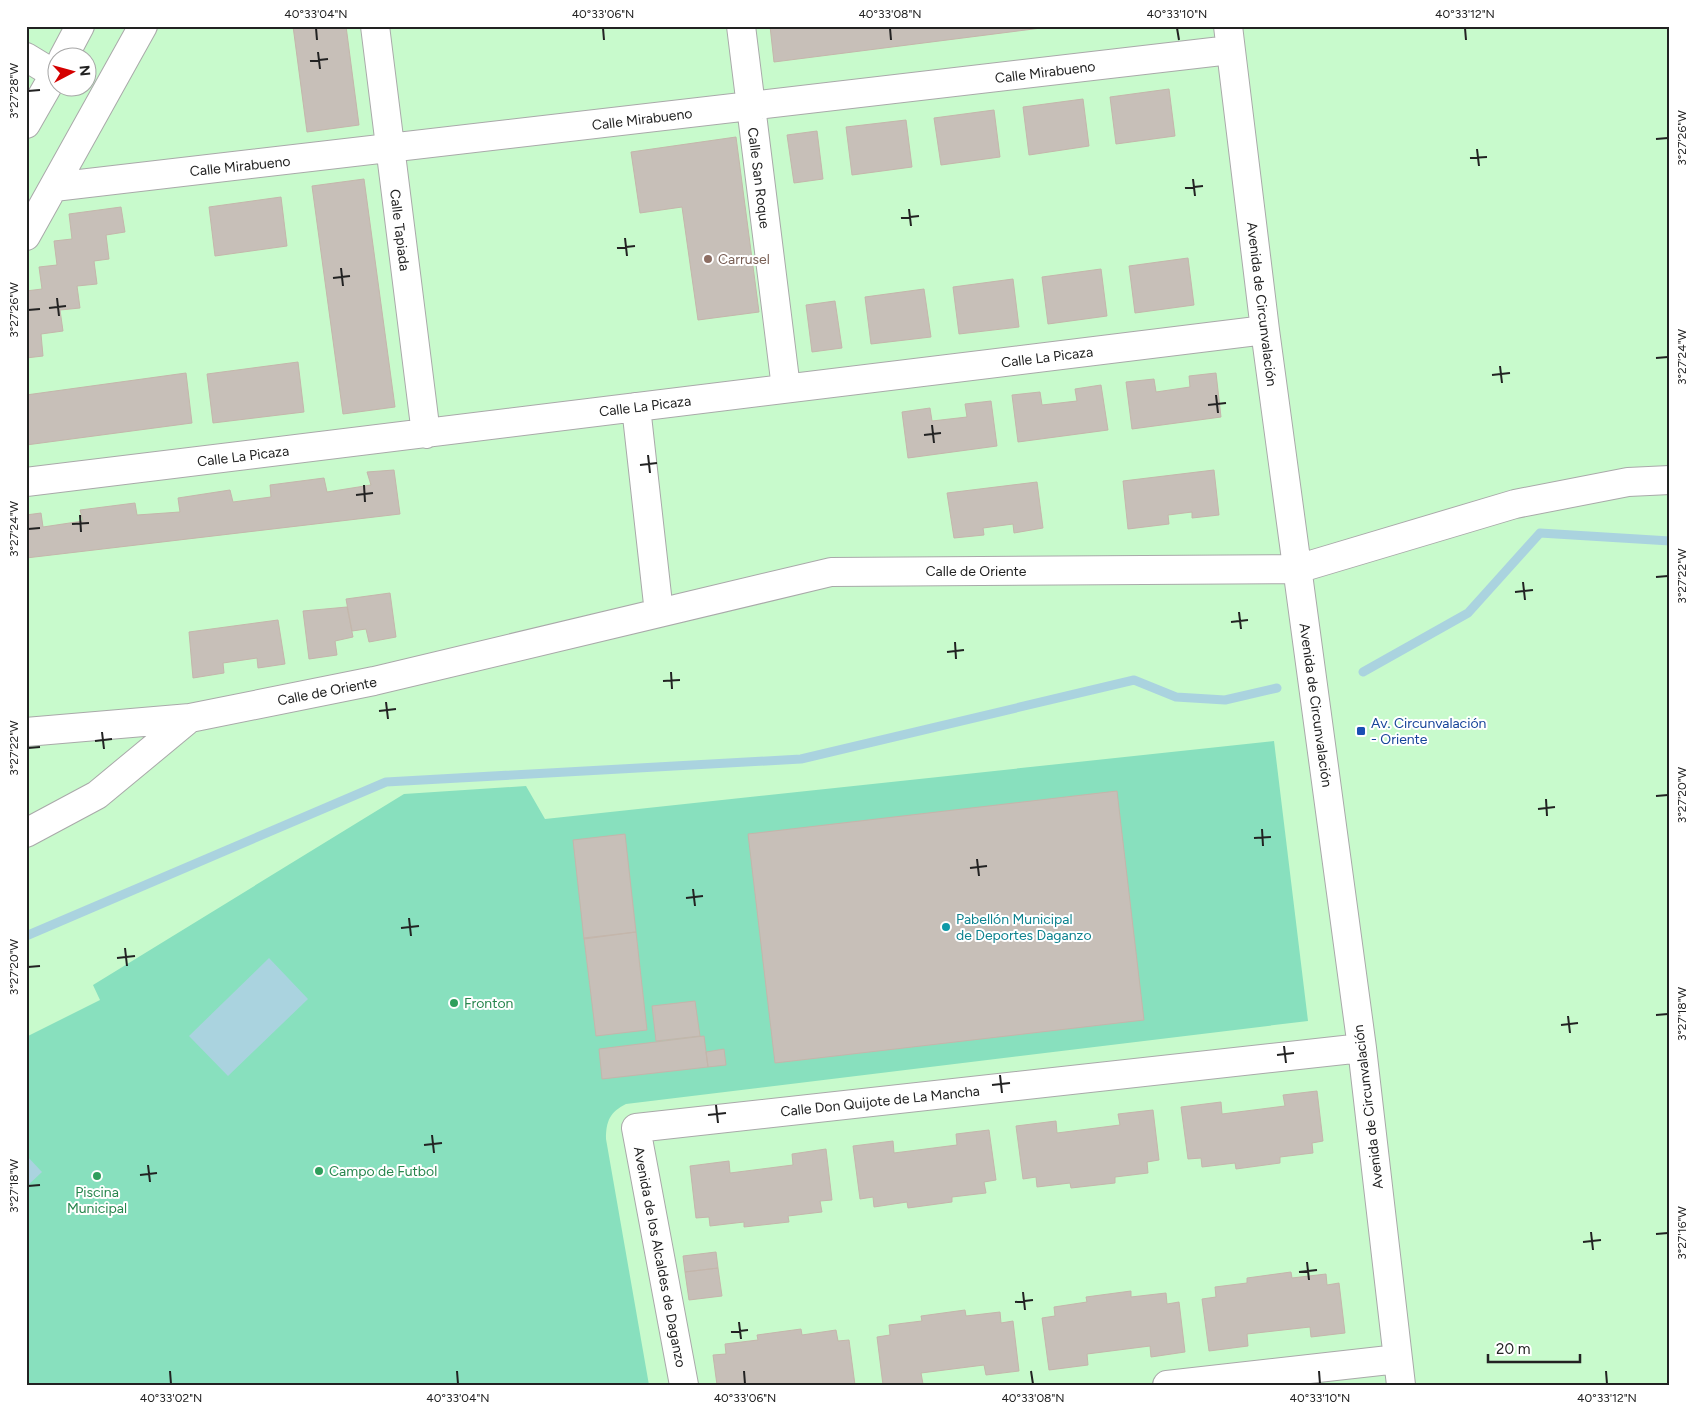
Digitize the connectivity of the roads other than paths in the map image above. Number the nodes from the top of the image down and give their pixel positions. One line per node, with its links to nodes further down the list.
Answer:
1 (80, 26): 6 (street)
2 (143, 26): 13 (street)
3 (375, 26): 12 (street, Calle Tapiada)
4 (741, 26): 10 (street, Calle San Roque)
5 (1229, 38): 10 (street, Calle Mirabueno); 15 (street, Avenida de Circunvalación)
6 (68, 48)
7 (26, 57): 8 (street)
8 (48, 63)
9 (48, 84): 11 (street)
10 (750, 106): 12 (street, Calle Mirabueno); 16 (street, Calle San Roque)
11 (26, 124)
12 (390, 149): 13 (street, Calle Mirabueno); 18 (street, Calle Tapiada)
13 (54, 187): 14 (street)
14 (26, 236)
15 (1264, 330): 16 (street, Calle La Picaza); 21 (street, Avenida de Circunvalación)
16 (786, 388): 17 (street, Calle La Picaza)
17 (636, 407): 18 (street, Calle La Picaza); 22 (street)
18 (426, 434): 20 (street, Calle La Picaza)
19 (1670, 480): 21 (street, Calle de Oriente)
20 (26, 482)
21 (1298, 569): 22 (street, Calle de Oriente); 26 (street, Avenida de Circunvalación)
22 (659, 613): 23 (street, Calle de Oriente)
23 (190, 718): 24 (street); 25 (street, Calle de Oriente)
24 (26, 732)
25 (26, 833)
26 (1362, 1048): 27 (street, Calle Don Quijote de La Mancha); 28 (street, Avenida de Circunvalación)
27 (636, 1128): 29 (street, Avenida de los Alcaldes de Daganzo)
28 (1400, 1372): 30 (street)
29 (684, 1385)
30 (1167, 1385)

